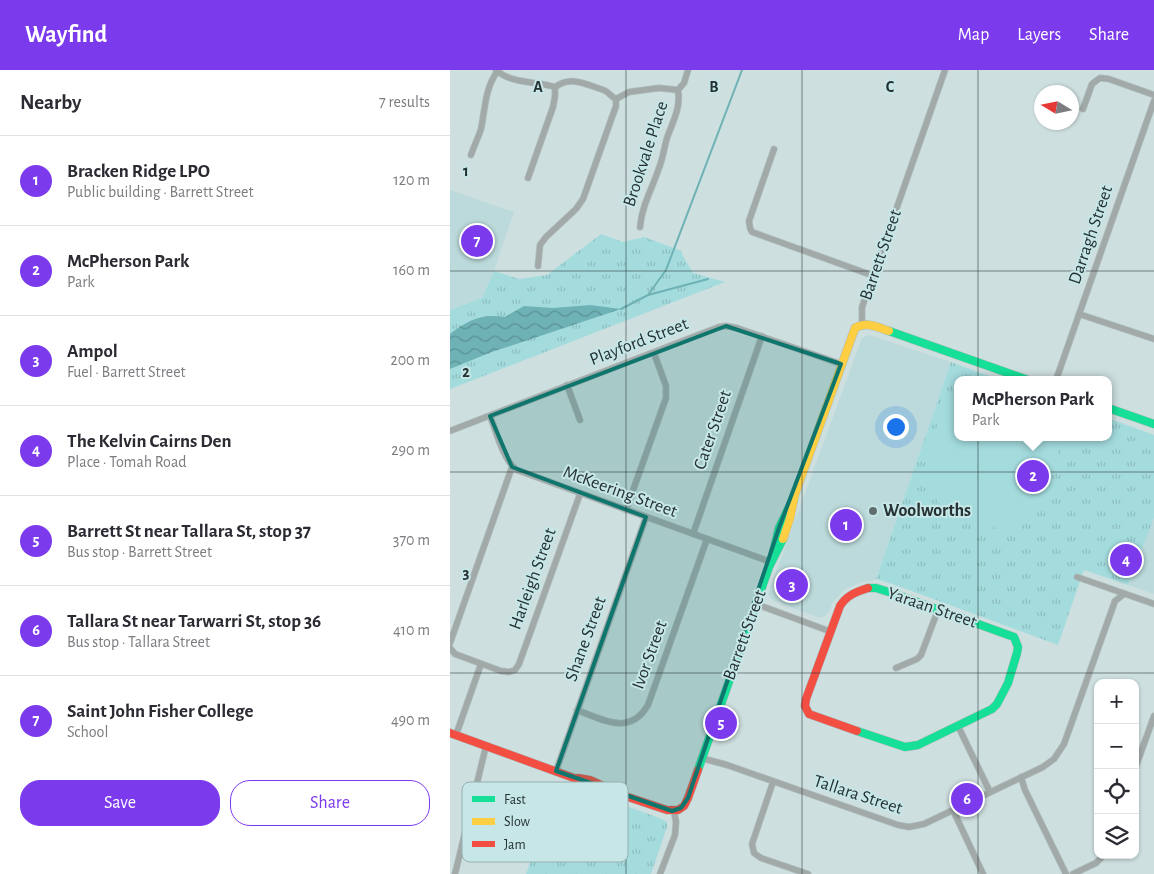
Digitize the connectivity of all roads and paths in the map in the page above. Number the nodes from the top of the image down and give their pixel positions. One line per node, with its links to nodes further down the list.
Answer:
1 (688, 70): 5 (street)
2 (946, 70): 15 (street, Barrett Street)
3 (497, 71): 4 (street); 11 (street)
4 (555, 87): 7 (street); 12 (street)
5 (678, 90): 7 (street); 13 (street, Brookvale Place)
6 (1154, 95): 9 (street)
7 (616, 99): 14 (street)
8 (1154, 101): 16 (street, Darragh Street)
9 (1083, 108)
10 (774, 149): 15 (street)
11 (471, 155)
12 (528, 178)
13 (640, 227)
14 (538, 266)
15 (874, 276): 17 (street, Barrett Street)
16 (1079, 314): 19 (street); 23 (street, Darragh Street)
17 (862, 324): 21 (street, Barrett Street); 22 (street)
18 (762, 336): 20 (street, Playford Street); 21 (street, Playford Street); 34 (street, Cater Street)
19 (1154, 339)
20 (654, 353): 24 (street, Playford Street); 32 (street)
21 (841, 364): 36 (street, Barrett Street)
22 (1017, 376)
23 (1057, 376)
24 (567, 386): 26 (street, Playford Street); 27 (street)
25 (1112, 409): 28 (street)
26 (490, 416): 29 (street, Playford Street); 30 (street)
27 (580, 420)
28 (1154, 424)
29 (450, 431)
30 (512, 467): 31 (street, McKeering Street); 43 (street)
31 (580, 494): 32 (street, McKeering Street); 45 (street, Harleigh Street)
32 (626, 510): 33 (street, McKeering Street)
33 (646, 517): 34 (street, McKeering Street); 47 (street, Shane Street)
34 (693, 534): 35 (street, McKeering Street)
35 (708, 539): 36 (street, McKeering Street); 47 (street, Ivor Street)
36 (771, 562): 39 (street, Barrett Street)
37 (1077, 577): 38 (street)
38 (1124, 594): 40 (street); 55 (street, Tallara Street)
39 (756, 604): 42 (street); 52 (street, Barrett Street)
40 (1154, 604)
41 (938, 610): 42 (street, Yaraan Street); 46 (street); 49 (street, Yaraan Street)
42 (830, 631): 49 (street, Yaraan Street)
43 (450, 643)
44 (450, 649): 45 (street, Harleigh Street)
45 (482, 664): 50 (street)
46 (896, 668)
47 (577, 710): 54 (street, Shane Street)
48 (1154, 716): 53 (street)
49 (958, 726): 59 (street)
50 (453, 734): 51 (street)
51 (486, 746): 54 (street); 56 (street)
52 (701, 758): 58 (street, Tallara Street); 62 (street, Barrett Street)
53 (1135, 769)
54 (556, 771): 57 (street)
55 (1021, 777): 59 (street, Tallara Street); 69 (street)
56 (477, 782)
57 (581, 782)
58 (773, 782): 61 (street, Tallara Street); 67 (street)
59 (990, 792): 61 (street, Tallara Street)
60 (628, 797): 62 (street)
61 (953, 810): 68 (street)
62 (674, 811): 66 (street)
63 (462, 845): 65 (street)
64 (1100, 859): 70 (street)
65 (455, 874)
66 (660, 874)
67 (808, 874)
68 (983, 874)
69 (1066, 874)
70 (1073, 874)

